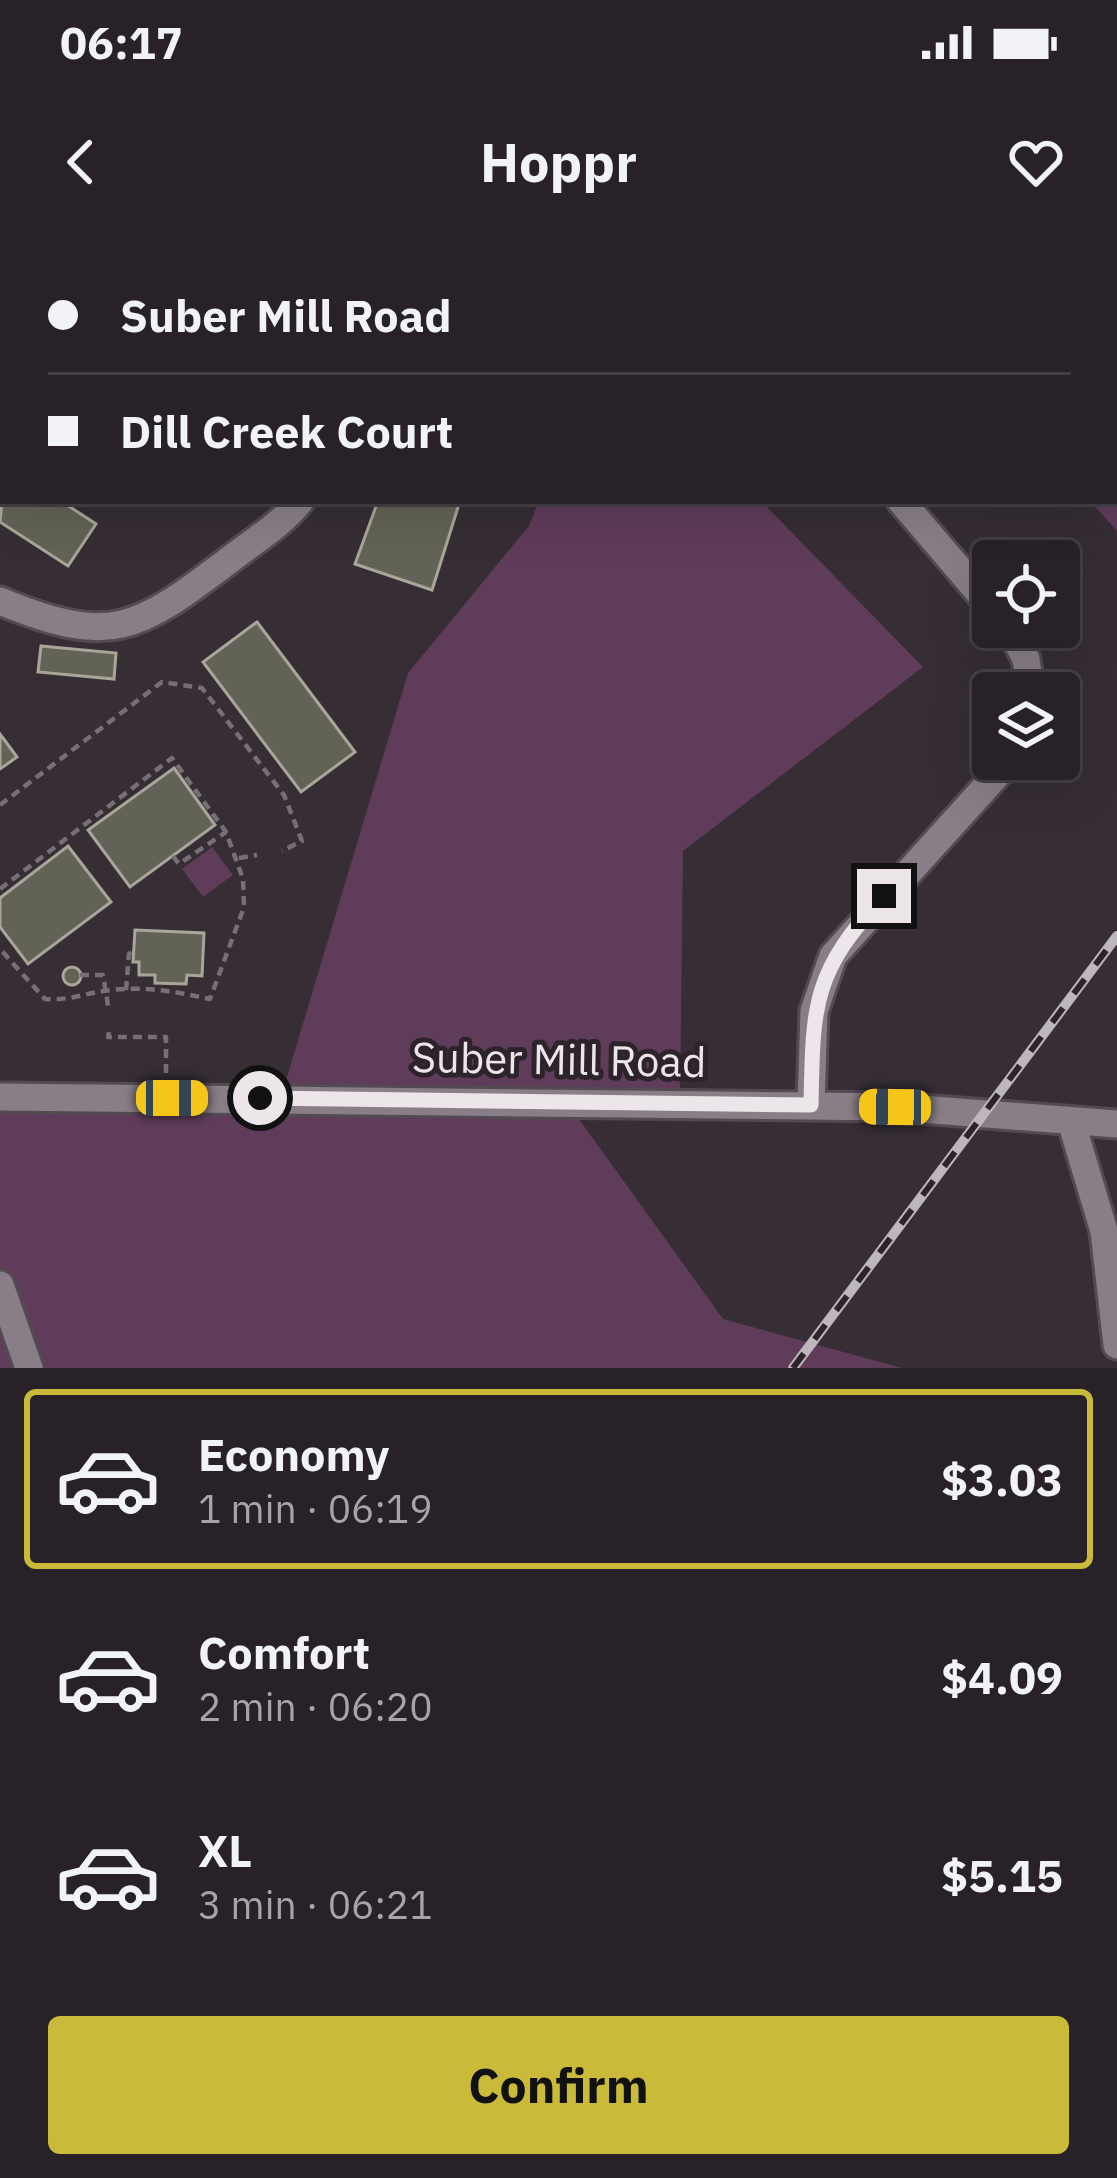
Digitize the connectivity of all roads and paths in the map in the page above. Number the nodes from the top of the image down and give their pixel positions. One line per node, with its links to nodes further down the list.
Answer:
1 (296, 504): 4 (street)
2 (904, 504): 3 (street)
3 (972, 584)
4 (0, 601)
5 (992, 780): 22 (street)
6 (0, 806): 8 (path)
7 (226, 832): 10 (path); 11 (path); 12 (path)
8 (282, 850)
9 (257, 855): 11 (path)
10 (173, 856)
11 (237, 859): 17 (path)
12 (0, 889)
13 (0, 950): 16 (path)
14 (134, 951): 17 (path)
15 (80, 975): 16 (path)
16 (109, 990): 17 (path); 18 (path)
17 (126, 990)
18 (110, 1011)
19 (109, 1032): 20 (path)
20 (166, 1074)
21 (0, 1097): 22 (street, Suber Mill Road)
22 (811, 1105): 23 (street, Suber Mill Road)
23 (1071, 1120): 24 (street, Suber Mill Road); 26 (street)
24 (1117, 1124)
25 (0, 1285): 27 (street)
26 (1117, 1345)
27 (28, 1368)

